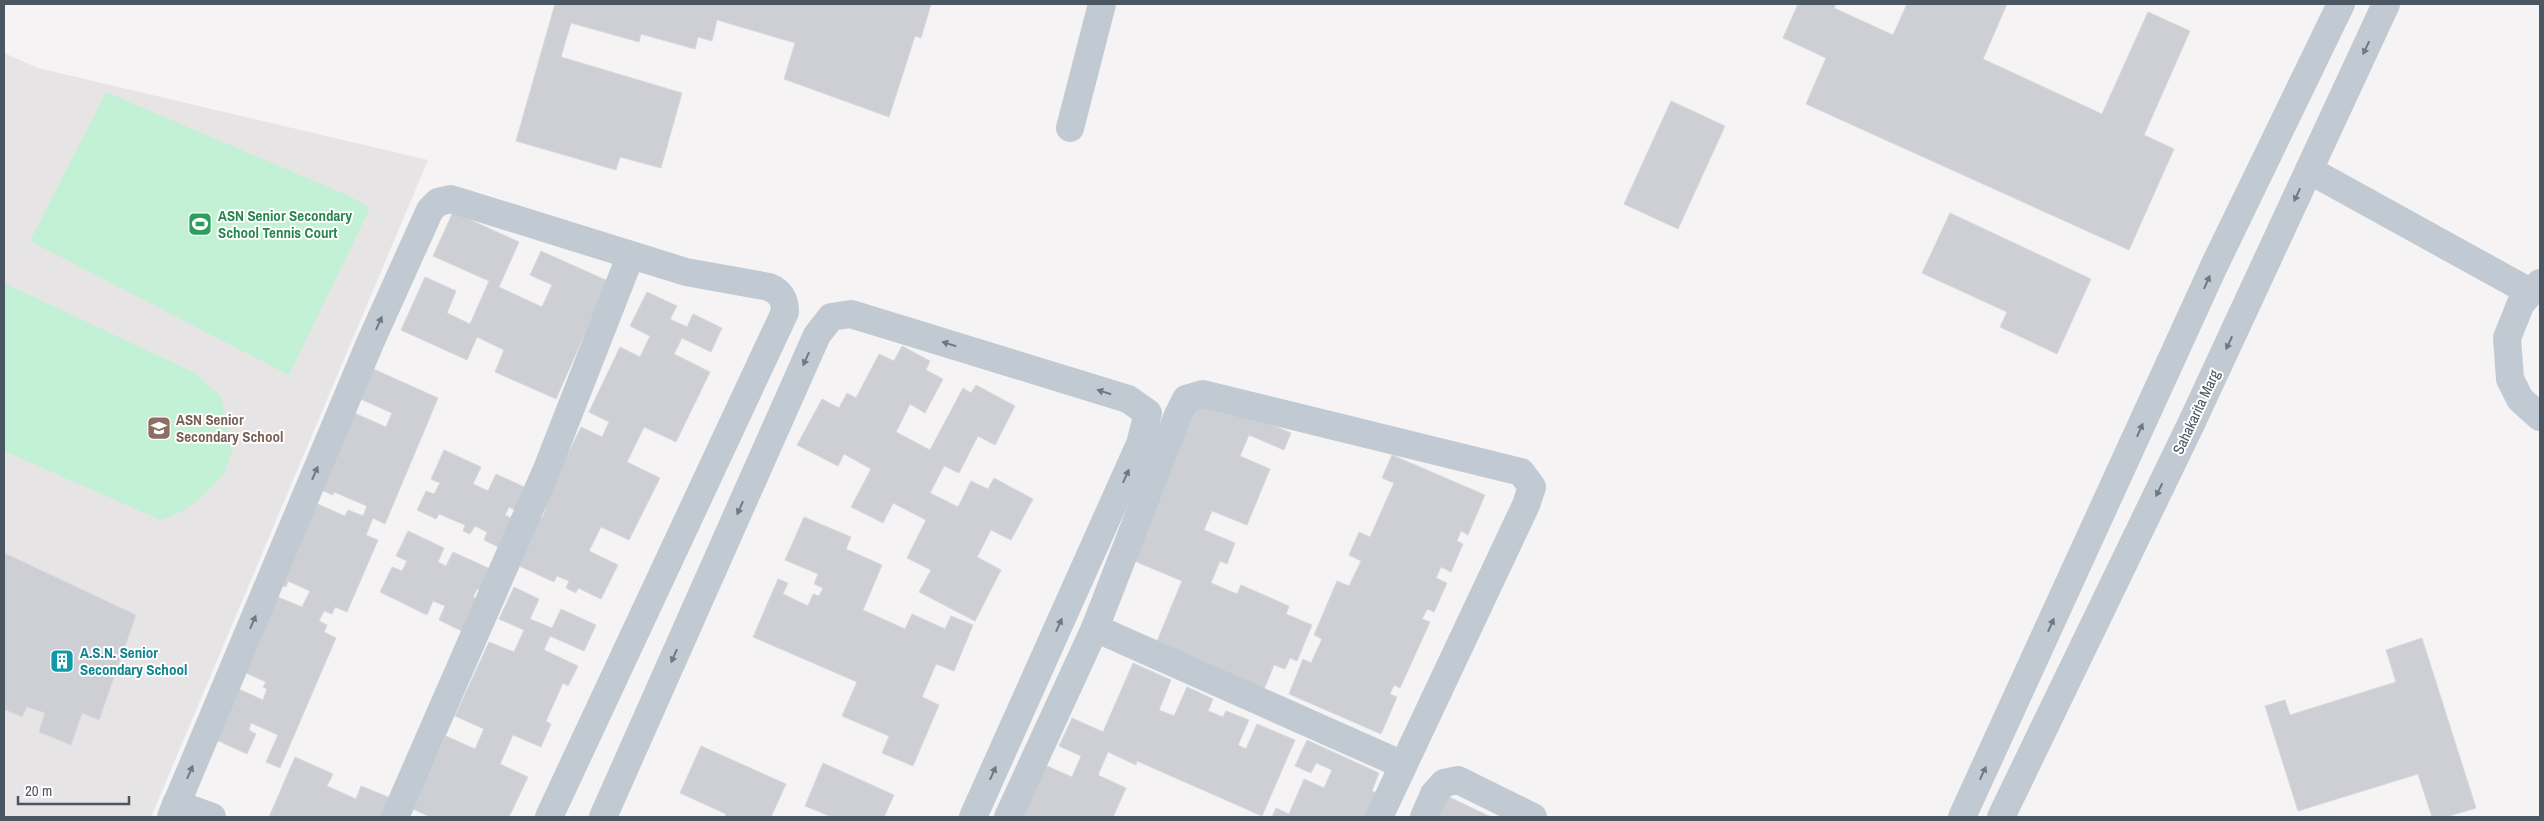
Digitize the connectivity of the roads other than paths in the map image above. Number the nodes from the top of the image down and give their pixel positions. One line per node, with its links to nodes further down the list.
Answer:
1 (1102, 4): 4 (street)
2 (2341, 4): 21 (street, one-way to 2)
3 (2386, 4): 5 (street, Sahakarita Marg, one-way to 5)
4 (1070, 128)
5 (2309, 170): 7 (street); 22 (street, Sahakarita Marg, one-way to 22)
6 (630, 257): 11 (street, one-way to 6); 13 (street); 14 (street)
7 (2535, 288): 8 (street)
8 (2540, 417)
9 (1095, 628): 10 (street); 10 (street); 17 (street)
10 (1403, 765): 18 (street)
11 (174, 811): 12 (street)
12 (212, 817)
13 (395, 817)
14 (549, 817)
15 (603, 817): 16 (street, one-way to 15)
16 (972, 817)
17 (1008, 817)
18 (1379, 817)
19 (1424, 817): 20 (street)
20 (1533, 817)
21 (1962, 817)
22 (2001, 817)

